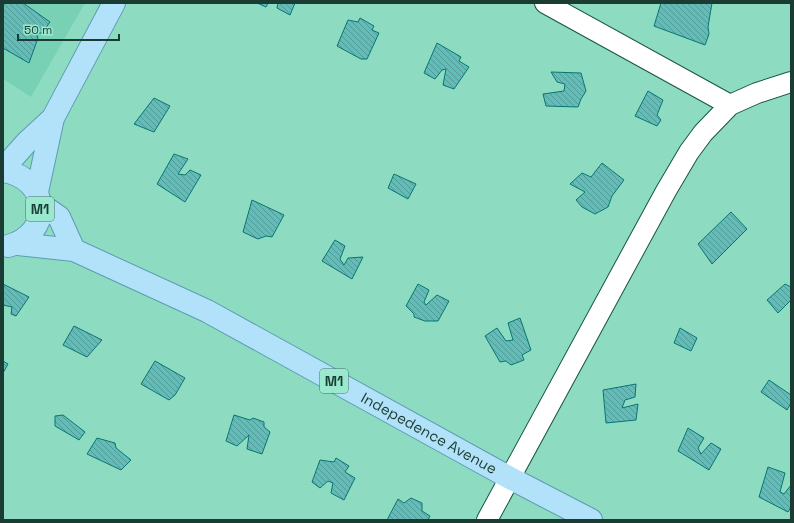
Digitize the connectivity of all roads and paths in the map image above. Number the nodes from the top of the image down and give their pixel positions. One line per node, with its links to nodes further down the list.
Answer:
1 (114, 3): 5 (main road)
2 (545, 3): 4 (street)
3 (791, 82): 4 (street)
4 (730, 105): 10 (street)
5 (53, 118): 6 (main road); 7 (main road)
6 (3, 170): 7 (main road, M1)
7 (38, 198): 8 (main road, M1); 9 (main road, M1)
8 (8, 246): 9 (main road, M1)
9 (74, 250): 10 (main road, Indepedence Avenue / M1)
10 (510, 478): 11 (street); 12 (main road, Indepedence Avenue / M1)
11 (487, 520)
12 (591, 520)

